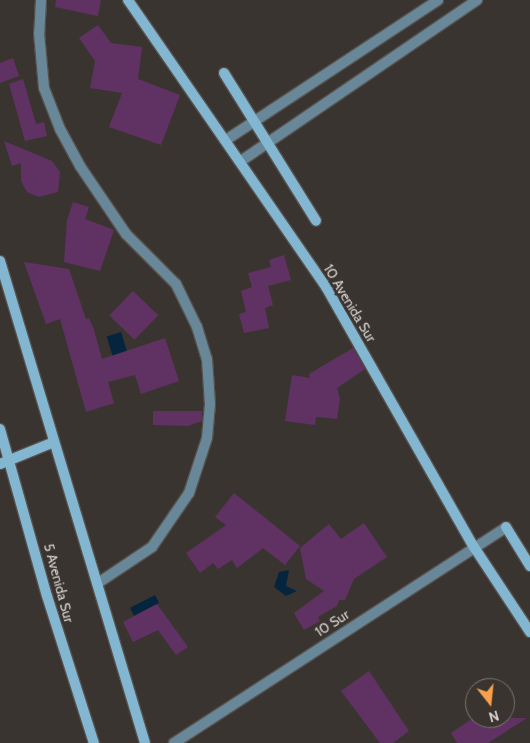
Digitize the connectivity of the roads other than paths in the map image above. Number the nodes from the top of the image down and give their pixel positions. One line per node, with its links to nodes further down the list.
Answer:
1 (41, 0): 17 (street)
2 (128, 0): 7 (street, 10 Avenida Sur)
3 (438, 0): 6 (street)
4 (477, 0): 8 (street)
5 (224, 73): 6 (street)
6 (254, 122): 7 (street); 8 (street)
7 (226, 140): 9 (street, 10 Avenida Sur)
8 (268, 143): 9 (street); 10 (street)
9 (241, 161): 15 (street, 10 Avenida Sur)
10 (316, 221)
11 (0, 261): 13 (street)
12 (0, 429): 14 (street, 5 Avenida Sur)
13 (54, 442): 14 (street); 17 (street)
14 (4, 461): 19 (street, 5 Avenida Sur)
15 (474, 547): 16 (street, 10 Sur); 18 (street, 10 Avenida Sur); 21 (street, 10 Sur)
16 (530, 566)
17 (98, 583): 20 (street)
18 (530, 632)
19 (94, 743)
20 (144, 743)
21 (174, 743)

